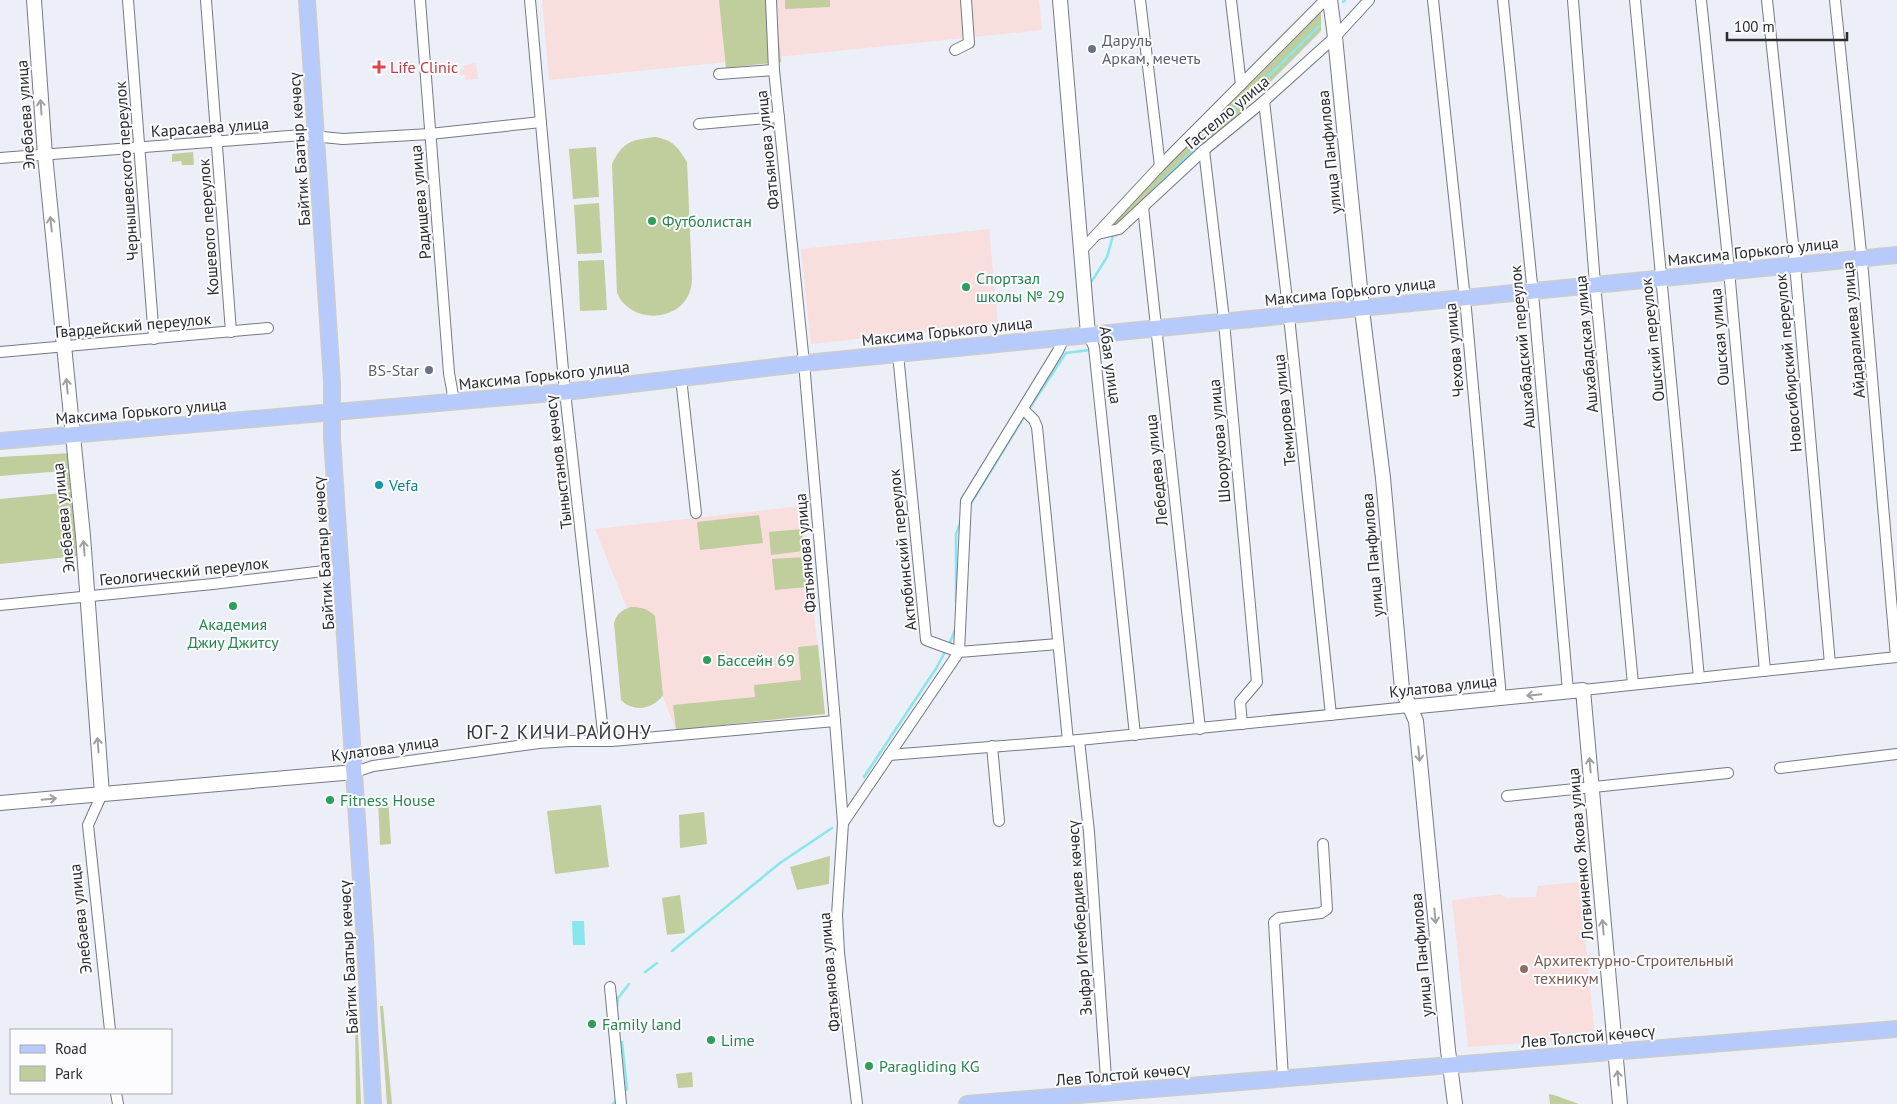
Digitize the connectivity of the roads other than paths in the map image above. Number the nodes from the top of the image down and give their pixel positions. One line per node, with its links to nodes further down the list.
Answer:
1 (34, 0): 36 (street, Элебаева улица, one-way to 1)
2 (128, 0): 34 (street, Чернышевского переулок)
3 (206, 0): 33 (street, Кошевого переулок)
4 (307, 0): 32 (main road, Байтик Баатыр көчөсү)
5 (420, 0): 31 (street, Радищева улица)
6 (530, 0): 29 (street, Тыныстанов көчөсү)
7 (771, 0): 24 (street, Фатьянова улица)
8 (966, 0): 23 (street)
9 (1060, 0): 41 (street, Абая улица)
10 (1140, 0): 38 (street)
11 (1231, 0): 26 (street)
12 (1325, 0): 26 (street, Гастелло улица)
13 (1330, 0): 22 (street, улица Панфилова)
14 (1368, 0): 22 (street, Гастелло улица)
15 (1433, 0): 49 (street, Чехова улица)
16 (1503, 0): 48 (street, Ашхабадский переулок)
17 (1573, 0): 47 (street, Ашхабадская улица)
18 (1635, 0): 46 (street, Ошский переулок)
19 (1701, 0): 45 (street, Ошская улица)
20 (1767, 0): 44 (street, Новосибирский переулок)
21 (1835, 0): 43 (street, Айдаралиева улица)
22 (1335, 38): 27 (street, Гастелло улица); 50 (street, улица Панфилова)
23 (955, 50)
24 (774, 70): 25 (street); 28 (street, Фатьянова улица)
25 (718, 74)
26 (1241, 85): 38 (street, Гастелло улица)
27 (1264, 101): 35 (street, Гастелло улица); 51 (street, Темирова улица)
28 (779, 117): 30 (street); 62 (street, Фатьянова улица)
29 (541, 122): 31 (street, Карасаева улица); 64 (street, Тыныстанов көчөсү)
30 (699, 124)
31 (430, 134): 32 (street, Карасаева улица); 65 (street, Радищева улица)
32 (316, 135): 33 (street, Карасаева улица); 67 (main road, Байтик Баатыр көчөсү)
33 (217, 141): 34 (street, Карасаева улица); 55 (street, Кошевого переулок)
34 (140, 147): 36 (street, Карасаева улица); 58 (street, Чернышевского переулок)
35 (1204, 150): 39 (street, Гастелло улица); 52 (street, Шоорукова улица)
36 (45, 155): 37 (street, Карасаева улица); 59 (street, Элебаева улица, one-way to 36)
37 (0, 158)
38 (1160, 166): 40 (street, Гастелло улица)
39 (1143, 207): 40 (street, Гастелло улица); 53 (street, Лебедева улица)
40 (1098, 234): 41 (street, Гастелло улица)
41 (1081, 252): 56 (street, Абая улица)
42 (1897, 255): 43 (main road, Максима Горького улица)
43 (1862, 258): 44 (main road, Максима Горького улица); 76 (street, Айдаралиева улица)
44 (1795, 265): 45 (main road, Максима Горького улица); 77 (street, Новосибирский переулок)
45 (1729, 271): 46 (main road, Максима Горького улица); 78 (street, Ошская улица)
46 (1661, 278): 47 (main road, Максима Горького улица); 79 (street, Ошский переулок)
47 (1596, 284): 48 (main road, Максима Горького улица); 80 (street, Ашхабадская улица)
48 (1532, 290): 49 (main road, Максима Горького улица); 82 (street, Ашхабадский переулок)
49 (1464, 297): 50 (main road, Максима Горького улица); 83 (street, Чехова улица)
50 (1362, 307): 51 (main road, Максима Горького улица); 84 (street, улица Панфилова)
51 (1289, 314): 52 (main road, Максима Горького улица); 85 (street, Темирова улица)
52 (1224, 321): 53 (main road, Максима Горького улица); 87 (street, Шоорукова улица)
53 (1156, 327): 56 (main road, Максима Горького улица); 88 (street, Лебедева улица)
54 (268, 328): 55 (street, Гвардейский переулок)
55 (231, 332): 58 (street, Гвардейский переулок)
56 (1088, 334): 57 (main road, Максима Горького улица); 89 (street, Абая улица)
57 (1065, 336): 61 (main road, Максима Горького улица); 66 (street)
58 (154, 339): 59 (street, Гвардейский переулок)
59 (64, 346): 60 (street, Гвардейский переулок); 68 (street, Элебаева улица, one-way to 59)
60 (0, 352)
61 (898, 354): 62 (main road, Максима Горького улица); 75 (street, Актюбинский переулок)
62 (804, 363): 63 (main road, Максима Горького улица); 86 (street, Фатьянова улица)
63 (681, 378): 64 (main road, Максима Горького улица); 70 (street)
64 (564, 392): 65 (main road, Максима Горького улица); 91 (street, Тыныстанов көчөсү)
65 (454, 402): 67 (main road, Максима Горького улица)
66 (1023, 409): 74 (street, Зыфар Игембердиев көчөсү); 75 (street)
67 (333, 412): 68 (main road, Максима Горького улица); 71 (main road, Байтик Баатыр көчөсү)
68 (72, 435): 69 (main road, Максима Горького улица); 72 (street, Элебаева улица, one-way to 68)
69 (0, 441)
70 (696, 513)
71 (341, 569): 72 (street, Геологический переулок); 96 (main road, Байтик Баатыр көчөсү)
72 (88, 597): 73 (street, Геологический переулок); 99 (street, Элебаева улица, one-way to 72)
73 (0, 605)
74 (1058, 644): 75 (street, Актюбинский переулок); 90 (street, Зыфар Игембердиев көчөсү)
75 (959, 652): 94 (street)
76 (1897, 658): 77 (street, Кулатова улица)
77 (1830, 664): 78 (street, Кулатова улица)
78 (1765, 671): 79 (street, Кулатова улица)
79 (1699, 678): 80 (street, Кулатова улица)
80 (1633, 684): 81 (street, Кулатова улица)
81 (1583, 690): 82 (street, Кулатова улица); 98 (street, Логвиненко Якова улица, one-way to 81)
82 (1568, 691): 83 (street, Кулатова улица, one-way to 83)
83 (1501, 698): 84 (street, Кулатова улица)
84 (1409, 707): 85 (street, Кулатова улица); 109 (street, улица Панфилова, one-way to 109)
85 (1331, 715): 87 (street, Кулатова улица)
86 (835, 721): 91 (street, Кулатова улица); 103 (street, Фатьянова улица)
87 (1242, 724): 88 (street, Кулатова улица)
88 (1200, 728): 89 (street, Кулатова улица)
89 (1135, 735): 90 (street, Кулатова улица)
90 (1074, 740): 92 (street, Кулатова улица); 111 (street, Зыфар Игембердиев көчөсү)
91 (604, 741): 96 (street, Кулатова улица)
92 (992, 746): 94 (street, Кулатова улица); 102 (street)
93 (1897, 754): 95 (street)
94 (889, 755): 103 (street)
95 (1780, 768)
96 (355, 772): 99 (street, Кулатова улица); 112 (main road, Байтик Баатыр көчөсү)
97 (1728, 773): 98 (street)
98 (1592, 787): 100 (street); 108 (street, Логвиненко Якова улица, one-way to 98)
99 (102, 794): 101 (street, Кулатова улица, one-way to 99); 106 (street, Элебаева улица)
100 (1508, 796)
101 (0, 803)
102 (998, 821)
103 (843, 823): 114 (street, Фатьянова улица)
104 (1323, 844): 110 (street)
105 (610, 987): 113 (street)
106 (110, 1029)
107 (1897, 1029): 108 (main road, Лев Толстой көчөсү)
108 (1615, 1052): 109 (main road, Лев Толстой көчөсү); 117 (street, Логвиненко Якова улица, one-way to 108)
109 (1450, 1065): 110 (main road, Лев Толстой көчөсү); 116 (street, улица Панфилова)
110 (1282, 1078): 111 (main road, Лев Толстой көчөсү)
111 (1107, 1093): 115 (main road, Лев Толстой көчөсү)
112 (373, 1104)
113 (621, 1104)
114 (857, 1104)
115 (967, 1104)
116 (1455, 1104)
117 (1620, 1104)

